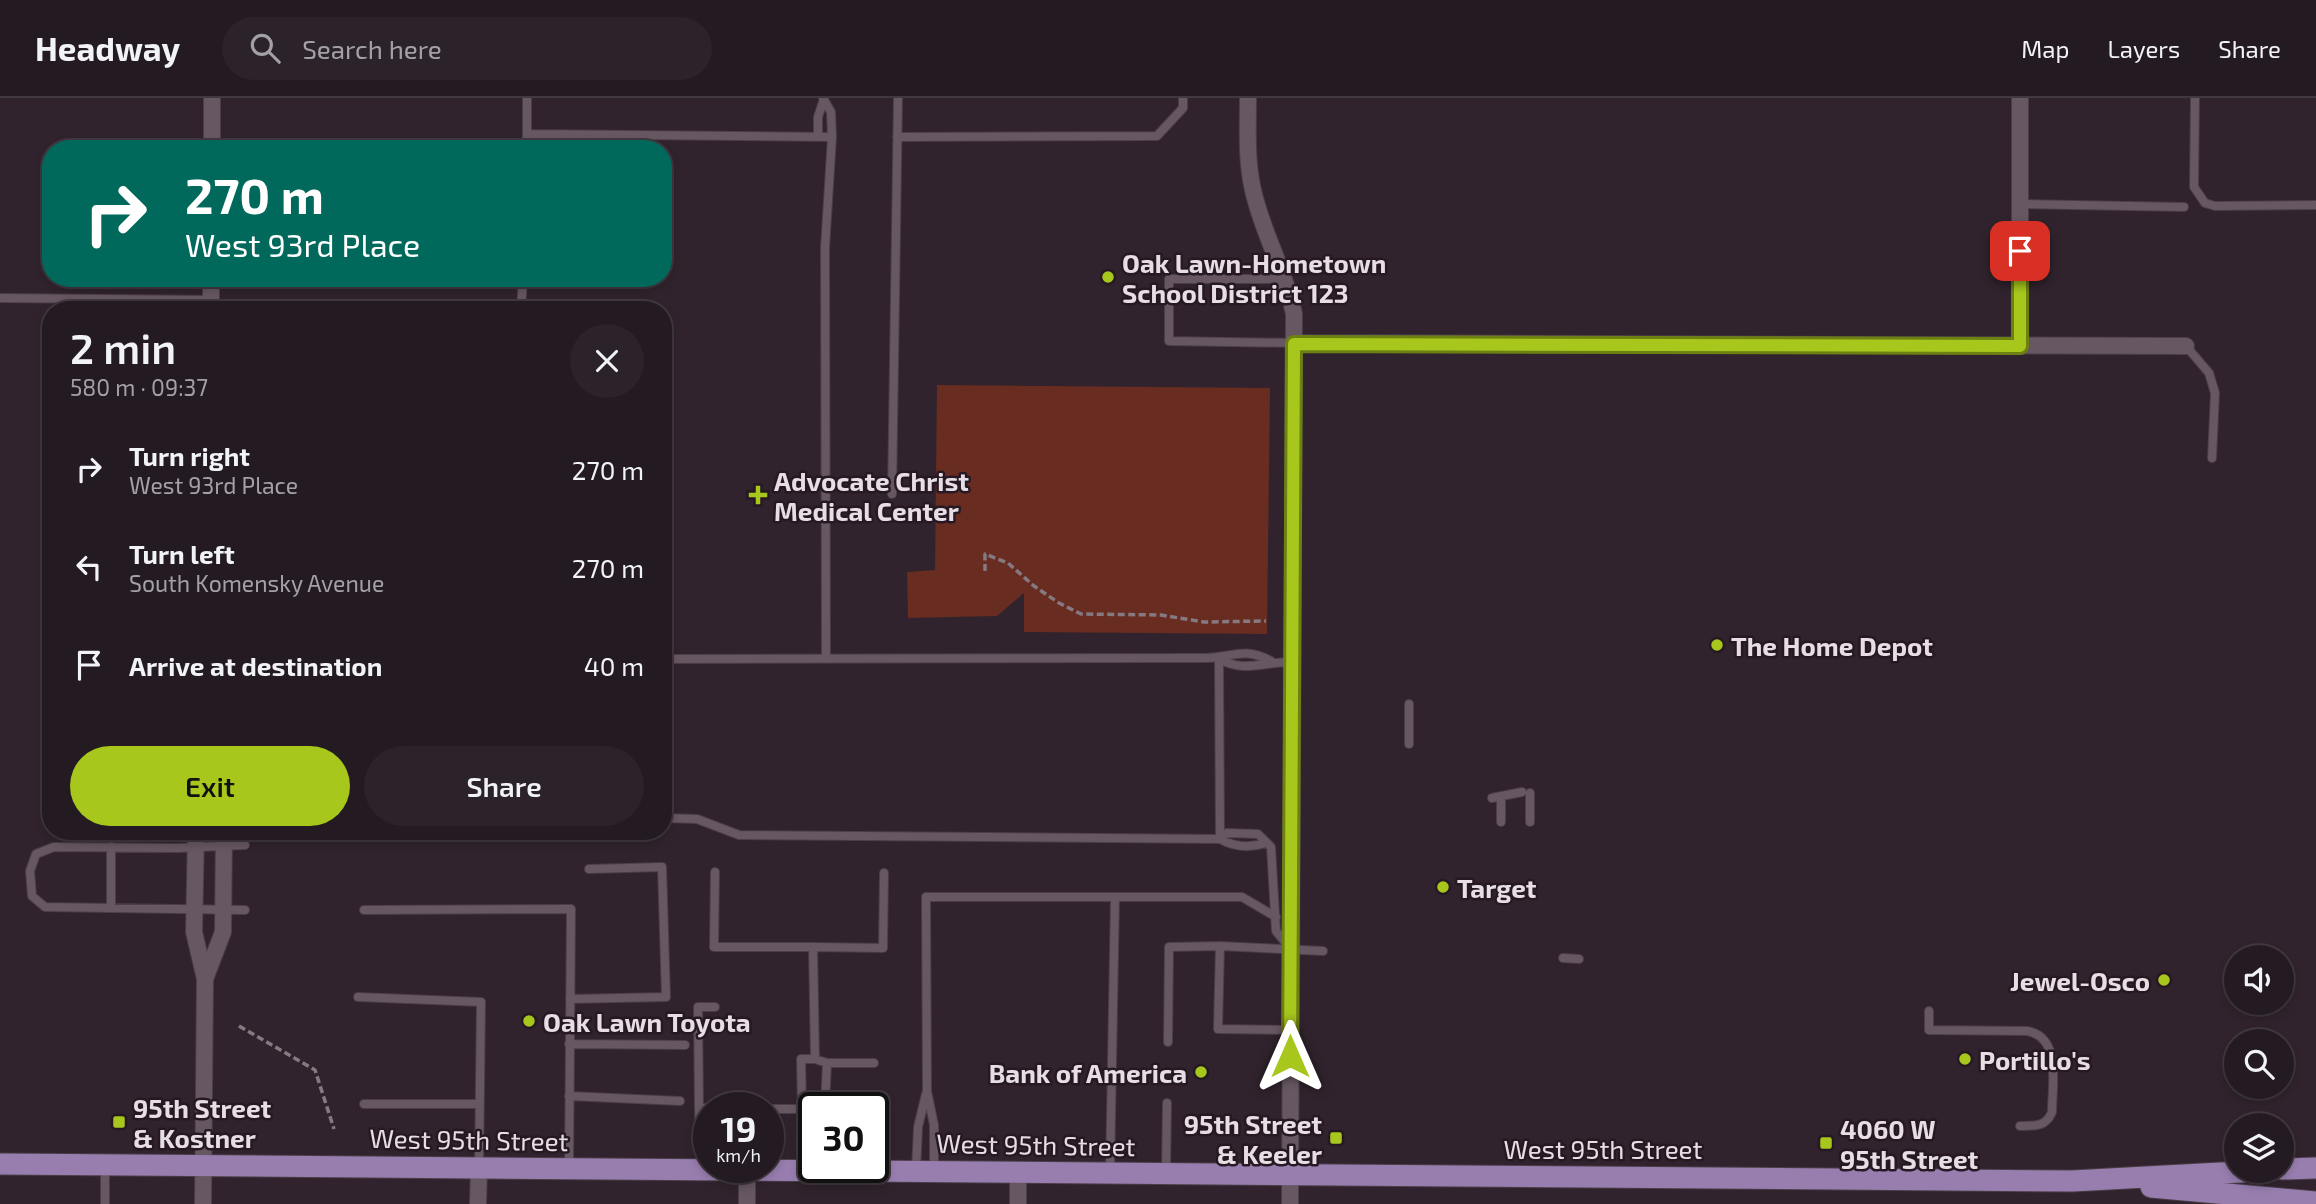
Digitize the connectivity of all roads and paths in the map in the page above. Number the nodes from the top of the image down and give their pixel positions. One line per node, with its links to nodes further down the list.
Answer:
1 (212, 98): 13 (street)
2 (527, 98): 9 (lane)
3 (823, 98): 10 (lane); 11 (lane)
4 (898, 98): 12 (lane)
5 (1183, 98): 12 (lane)
6 (1248, 98): 18 (street)
7 (2020, 98): 15 (street)
8 (2195, 98): 16 (lane)
9 (527, 134): 10 (lane); 14 (lane)
10 (818, 137): 11 (lane)
11 (832, 137): 30 (lane)
12 (897, 137): 25 (lane)
13 (212, 140)
14 (527, 140)
15 (2020, 204): 17 (lane); 22 (street)
16 (2316, 205)
17 (2184, 207)
18 (1285, 279): 21 (street); 21 (lane)
19 (0, 298): 20 (lane)
20 (90, 301)
21 (1294, 344): 22 (street); 31 (street)
22 (2020, 346): 23 (street)
23 (2186, 346): 24 (lane)
24 (2212, 458)
25 (892, 494)
26 (985, 571): 27 (path)
27 (1266, 621)
28 (1219, 658): 30 (lane); 31 (lane); 37 (lane)
29 (672, 659): 30 (lane)
30 (826, 659)
31 (1292, 662): 57 (street)
32 (1409, 705): 33 (lane)
33 (1409, 744)
34 (672, 818): 37 (lane)
35 (1501, 822): 36 (lane)
36 (1530, 822)
37 (1220, 839): 54 (lane)
38 (195, 840): 44 (street)
39 (221, 840): 44 (lane)
40 (224, 840): 51 (street)
41 (228, 840): 42 (lane)
42 (245, 845)
43 (111, 847): 44 (lane); 49 (lane); 49 (lane)
44 (195, 848): 50 (street)
45 (589, 869): 63 (lane)
46 (715, 872): 56 (lane)
47 (884, 873): 56 (lane)
48 (1115, 898): 54 (lane); 74 (lane); 96 (lane)
49 (111, 908): 50 (lane)
50 (195, 909): 51 (lane); 61 (street)
51 (223, 909): 52 (lane); 61 (street)
52 (244, 910)
53 (364, 910): 63 (lane)
54 (1276, 917): 57 (lane)
55 (1220, 946): 57 (lane); 67 (lane); 68 (lane)
56 (813, 947): 71 (lane)
57 (1291, 950): 58 (lane); 67 (street)
58 (1323, 951)
59 (1563, 958): 60 (lane)
60 (1579, 958)
61 (205, 979): 87 (street)
62 (358, 997): 82 (lane)
63 (570, 999): 69 (lane)
64 (715, 1007): 75 (lane)
65 (1929, 1010): 83 (lane)
66 (239, 1026): 84 (path)
67 (1290, 1030): 99 (street)
68 (1168, 1042)
69 (569, 1044): 70 (lane); 78 (lane)
70 (685, 1045)
71 (815, 1059): 72 (lane); 76 (lane)
72 (827, 1063): 73 (lane); 77 (lane)
73 (874, 1063)
74 (927, 1091): 94 (lane); 94 (lane)
75 (703, 1092)
76 (802, 1092)
77 (826, 1092)
78 (569, 1096): 79 (lane); 89 (lane)
79 (680, 1101)
80 (1167, 1103): 97 (lane)
81 (364, 1104): 82 (lane)
82 (479, 1104): 88 (lane)
83 (2020, 1126)
84 (334, 1129)
85 (0, 1164): 86 (main road, West 95th Street)
86 (105, 1164): 87 (main road, West 95th Street); 103 (lane)
87 (203, 1165): 88 (main road, West 95th Street); 104 (street)
88 (479, 1167): 89 (main road, West 95th Street); 105 (street)
89 (569, 1168): 91 (main road, West 95th Street)
90 (2316, 1168): 92 (main road)
91 (693, 1169)
92 (2294, 1169)
93 (889, 1171): 94 (main road, West 95th Street)
94 (925, 1171): 95 (main road, West 95th Street)
95 (1018, 1172): 96 (main road, West 95th Street); 107 (street)
96 (1111, 1172): 97 (main road, West 95th Street)
97 (1166, 1173): 99 (main road, West 95th Street)
98 (2224, 1173): 100 (main road, West 95th Street)
99 (1290, 1174): 100 (main road, West 95th Street); 108 (street)
100 (2072, 1181): 102 (main road, West 95th Street)
101 (747, 1183): 106 (street)
102 (2316, 1202)
103 (105, 1204)
104 (203, 1204)
105 (478, 1204)
106 (747, 1204)
107 (1018, 1204)
108 (1290, 1204)

